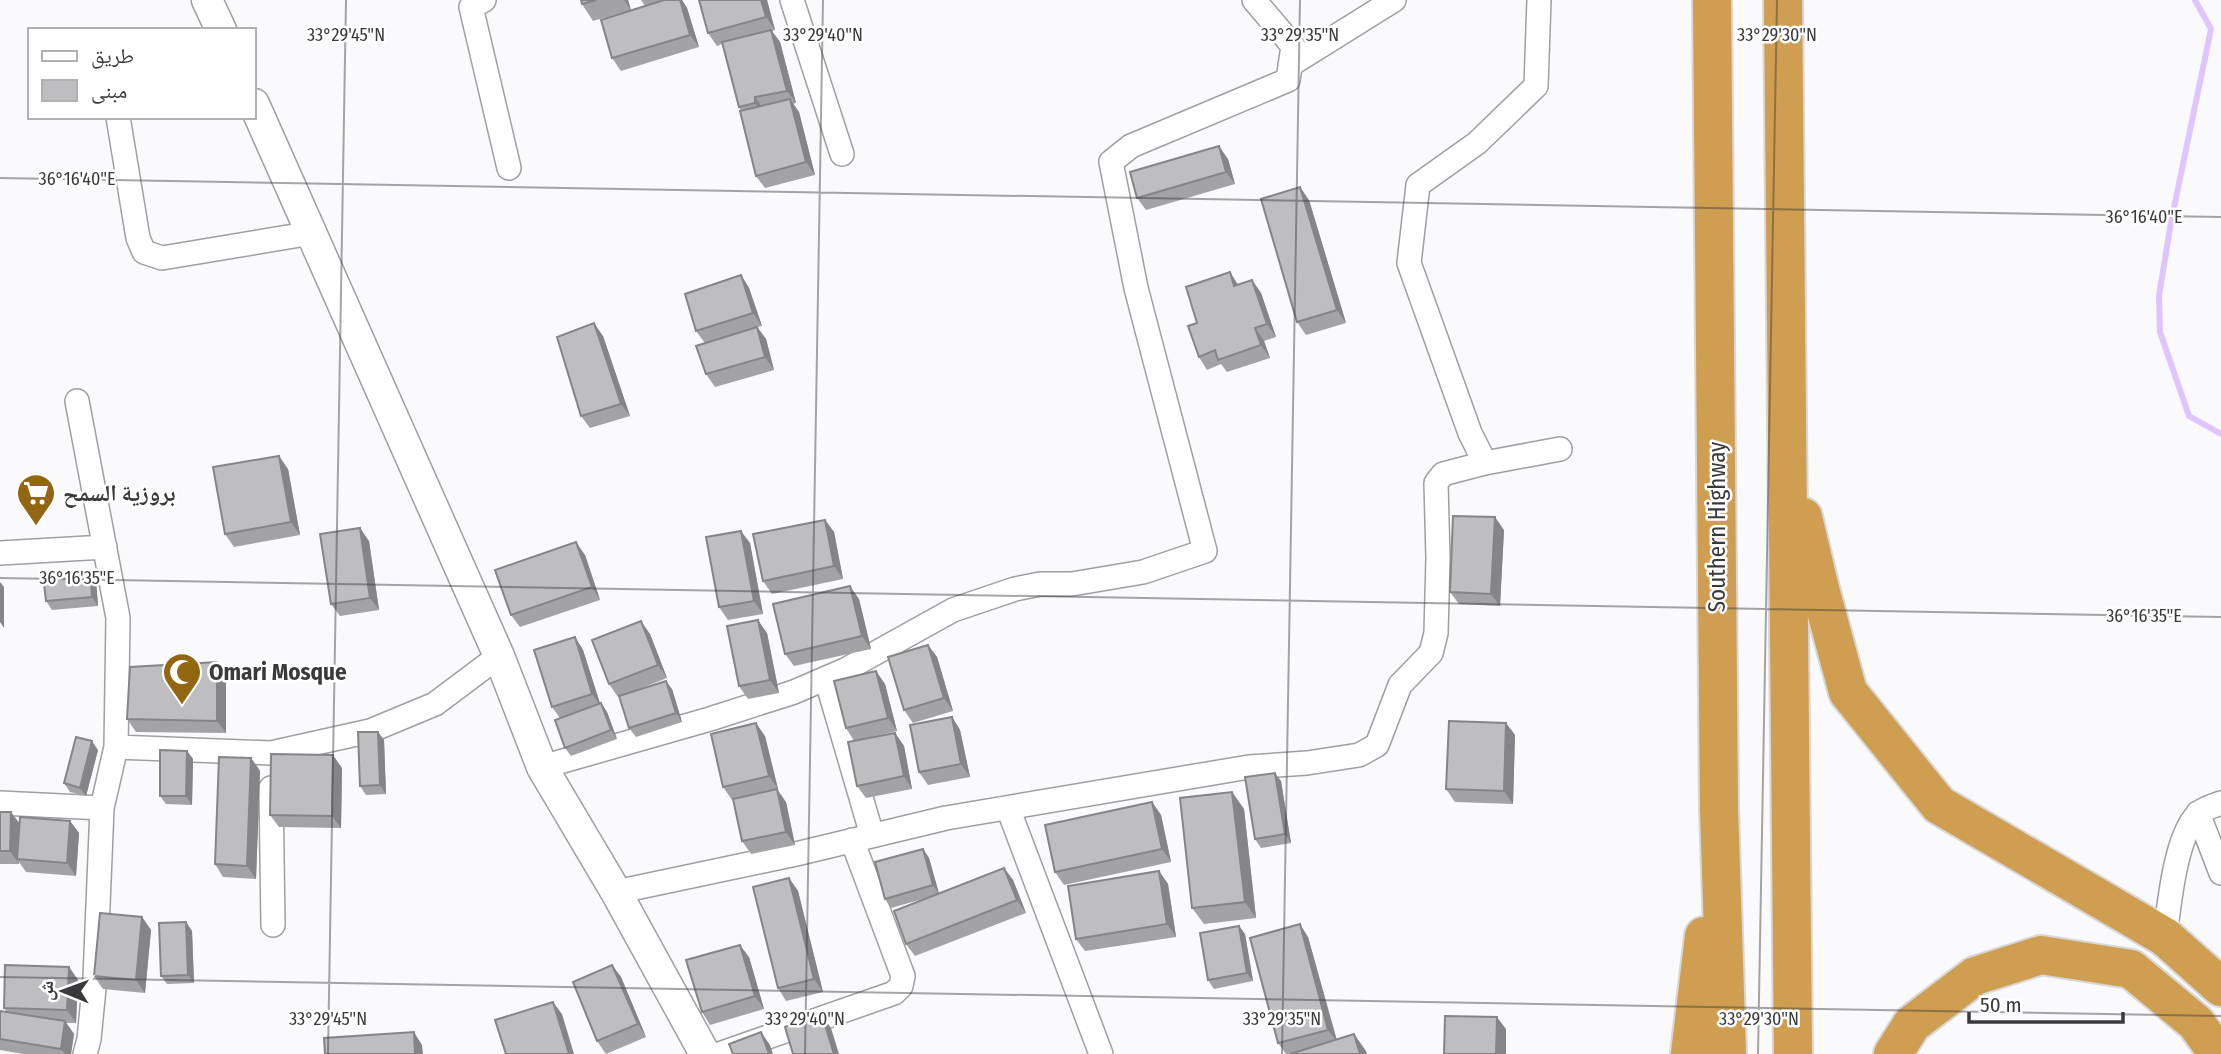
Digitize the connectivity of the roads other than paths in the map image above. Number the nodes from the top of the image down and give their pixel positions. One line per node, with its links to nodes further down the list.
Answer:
1 (207, 0): 9 (street)
2 (484, 0): 14 (street)
3 (792, 0): 13 (street)
4 (1254, 0): 10 (street)
5 (1394, 0): 10 (street)
6 (1539, 0): 19 (street)
7 (1712, 0): 31 (highway, Southern Highway)
8 (1783, 0): 18 (highway)
9 (219, 28)
10 (1290, 65): 23 (street)
11 (256, 108): 15 (street)
12 (118, 119): 15 (street)
13 (842, 154)
14 (509, 167)
15 (312, 233): 22 (street)
16 (76, 401): 20 (street)
17 (1560, 449): 19 (street)
18 (1787, 449): 37 (highway); 45 (highway)
19 (1485, 463): 30 (street)
20 (104, 547): 21 (street); 24 (street)
21 (0, 553)
22 (499, 656): 25 (street); 26 (street)
23 (826, 678): 26 (street); 33 (street)
24 (116, 747): 25 (street); 29 (street)
25 (271, 753): 36 (street)
26 (542, 767): 35 (street)
27 (0, 803): 29 (street)
28 (2221, 803): 32 (street)
29 (102, 808): 39 (street)
30 (1007, 808): 33 (street); 42 (street)
31 (1719, 809): 43 (highway); 44 (highway, Southern Highway)
32 (2198, 813): 34 (street); 37 (street)
33 (862, 837): 35 (street); 41 (street)
34 (2221, 873)
35 (616, 892): 40 (street)
36 (273, 925)
37 (2165, 937): 38 (highway)
38 (2221, 987)
39 (85, 1054)
40 (705, 1054)
41 (719, 1054)
42 (1101, 1054)
43 (1690, 1054)
44 (1727, 1054)
45 (1793, 1054)
46 (1893, 1054): 47 (highway)
47 (2218, 1054)

